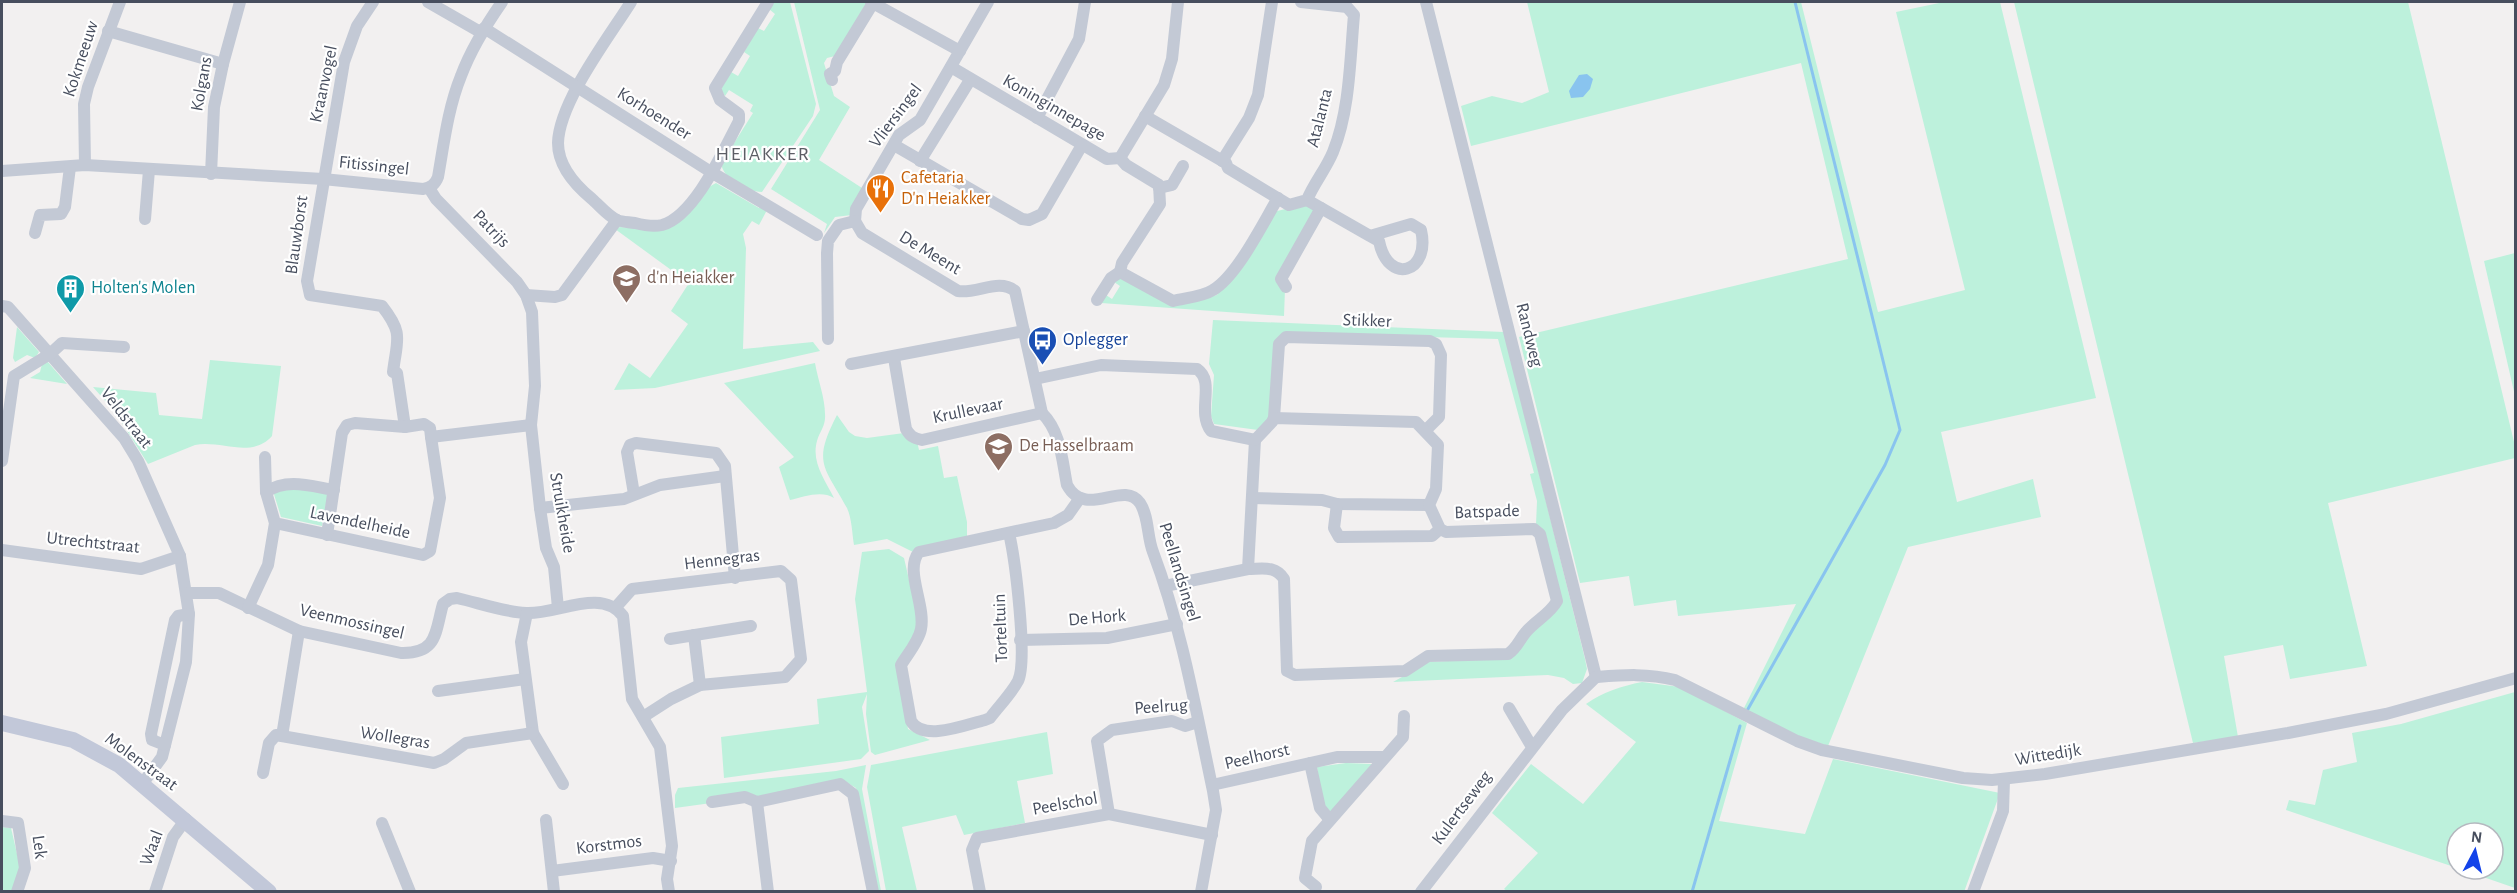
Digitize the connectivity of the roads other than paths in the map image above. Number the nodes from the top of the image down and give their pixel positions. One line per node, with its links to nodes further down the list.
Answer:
1 (120, 2): 16 (street, Kokmeeuw)
2 (240, 2): 18 (street, Kolgans)
3 (429, 2): 15 (street, Korhoender)
4 (502, 2): 15 (street, Fitissingel)
5 (631, 2): 22 (street)
6 (768, 2): 35 (street)
7 (872, 2): 17 (street); 20 (street)
8 (988, 2): 17 (street, Vliersingel)
9 (1085, 2): 24 (street)
10 (1178, 2): 23 (street, Koninginnepage)
11 (1272, 2): 29 (street)
12 (1301, 2): 41 (street, Atalanta)
13 (1426, 2): 101 (street, Randweg)
14 (367, 4): 37 (street, Kraanvogel)
15 (483, 30): 22 (street, Korhoender); 38 (street, Fitissingel)
16 (108, 31): 18 (street); 30 (street, Kokmeeuw)
17 (960, 51): 19 (street, Vliersingel)
18 (223, 64): 36 (street, Kolgans)
19 (951, 68): 21 (street, Koninginnepage); 25 (street, Vliersingel)
20 (832, 80)
21 (970, 80): 24 (street, Koninginnepage); 28 (street)
22 (577, 87): 35 (street, Korhoender); 44 (street)
23 (1145, 116): 27 (street, Koninginnepage); 29 (street)
24 (1037, 118): 26 (street, Koninginnepage)
25 (894, 145): 28 (street); 45 (street, Vliersingel)
26 (1082, 145): 27 (street, Koninginnepage); 28 (street)
27 (1120, 158): 39 (street)
28 (920, 161)
29 (1222, 161): 40 (street)
30 (84, 165): 32 (street, Fitissingel); 33 (street, Fitissingel)
31 (1183, 166): 39 (street)
32 (70, 167): 34 (street, Fitissingel); 46 (street)
33 (149, 170): 36 (street, Fitissingel); 43 (street)
34 (2, 171)
35 (711, 172): 44 (street); 47 (street, Korhoender)
36 (211, 174): 37 (street, Fitissingel)
37 (323, 179): 38 (street, Fitissingel); 65 (street, Blauwborst)
38 (429, 188): 51 (street, Patrijs)
39 (1159, 188): 49 (street)
40 (1278, 198): 41 (street); 49 (street)
41 (1307, 200): 42 (street)
42 (1321, 208): 48 (street); 50 (street)
43 (145, 219)
44 (617, 220): 51 (street)
45 (855, 221): 54 (street, De Meent); 55 (street)
46 (35, 233)
47 (817, 235)
48 (1370, 236): 48 (street)
49 (1120, 272): 52 (street)
50 (1287, 287)
51 (526, 296): 61 (street, Patrijs)
52 (1097, 300)
53 (2, 306): 57 (street, Veldstraat)
54 (1024, 331): 58 (street); 60 (street)
55 (828, 339)
56 (124, 347): 57 (street)
57 (50, 354): 70 (street); 85 (street, Veldstraat)
58 (894, 358): 59 (street); 62 (street, Krullevaar)
59 (851, 364)
60 (1035, 379): 62 (street); 68 (street)
61 (535, 386): 64 (street, Struikheide)
62 (1042, 413): 75 (street)
63 (1274, 418): 66 (street); 66 (street, Stikker); 68 (street)
64 (531, 425): 67 (street); 79 (street, Struikheide)
65 (405, 427): 67 (street); 72 (street)
66 (1425, 431): 78 (street, Batspade)
67 (431, 437): 83 (street, Lavendelheide)
68 (1255, 440): 76 (street)
69 (266, 457): 73 (street)
70 (2, 461)
71 (725, 476): 74 (street); 74 (street); 87 (street)
72 (334, 490): 73 (street); 83 (street)
73 (266, 492): 80 (street)
74 (634, 494): 79 (street)
75 (1080, 498): 82 (street, Torteltuin); 88 (street, Peellandsingel)
76 (1252, 498): 77 (street); 86 (street)
77 (1337, 504): 78 (street); 81 (street)
78 (1429, 505): 81 (street, Batspade)
79 (540, 508): 92 (street, Struikheide)
80 (275, 523): 83 (street, Lavendelheide); 91 (street)
81 (1440, 529): 86 (street, Batspade)
82 (1009, 533): 100 (street, Torteltuin); 100 (street, Torteltuin)
83 (327, 535)
84 (2, 550): 85 (street, Utrechtstraat)
85 (180, 556): 89 (street, Veldstraat)
86 (1248, 569): 88 (street)
87 (735, 578): 90 (street, Hennegras); 104 (street, Hennegras)
88 (1165, 585): 95 (street, Peellandsingel)
89 (187, 593): 91 (street, Veenmossingel); 94 (street, Veldstraat)
90 (616, 607): 92 (street, Veenmossingel); 108 (street)
91 (248, 608): 97 (street, Veenmossingel)
92 (558, 608): 93 (street, Veenmossingel)
93 (527, 613): 97 (street, Veenmossingel); 103 (street)
94 (189, 614): 113 (street, Veldstraat); 113 (street)
95 (1177, 624): 100 (street, De Hork); 109 (street, Peellandsingel)
96 (751, 626): 98 (street)
97 (299, 631): 112 (street)
98 (694, 635): 99 (street); 104 (street)
99 (670, 639)
100 (1020, 640)
101 (1596, 677): 114 (street, Kulertseweg); 118 (street, Wittedijk)
102 (2516, 678): 118 (street, Wittedijk)
103 (525, 680): 105 (street); 111 (street)
104 (700, 685): 108 (street, Hennegras)
105 (438, 691)
106 (1509, 708): 114 (street)
107 (1404, 716): 115 (street)
108 (643, 717): 131 (street)
109 (1198, 722): 121 (street, Peellandsingel); 124 (street, Peelrug)
110 (2, 723): 119 (street, Molenstraat)
111 (533, 733): 112 (street, Wollegras); 120 (street)
112 (282, 736): 117 (street)
113 (165, 745): 119 (street, Veldstraat)
114 (1532, 747): 144 (street, Kulertseweg)
115 (1384, 757): 116 (street, Peelhorst); 127 (street)
116 (1310, 763): 121 (street, Peelhorst); 127 (street, Peelhorst)
117 (263, 773)
118 (2004, 780): 145 (street)
119 (142, 783): 125 (street, Molenstraat)
120 (563, 784)
121 (1212, 785): 130 (street, Peellandsingel)
122 (712, 801): 123 (street)
123 (757, 802): 140 (street); 141 (street)
124 (1109, 814): 130 (street, Peelschol); 142 (street, Peelschol)
125 (186, 819): 135 (street, Waal); 136 (street, Molenstraat)
126 (546, 820): 132 (street, Korstmos)
127 (1330, 820): 133 (street)
128 (2, 821): 134 (street, Lek)
129 (382, 823): 137 (street)
130 (1212, 835): 143 (street, Peellandsingel)
131 (671, 861): 132 (street, Korstmos); 139 (street)
132 (552, 870): 138 (street, Korstmos)
133 (1316, 887)
134 (17, 891)
135 (155, 891)
136 (269, 891)
137 (410, 891)
138 (554, 891)
139 (669, 891)
140 (768, 891)
141 (873, 891)
142 (980, 891)
143 (1201, 891)
144 (1421, 891)
145 (1973, 891)

